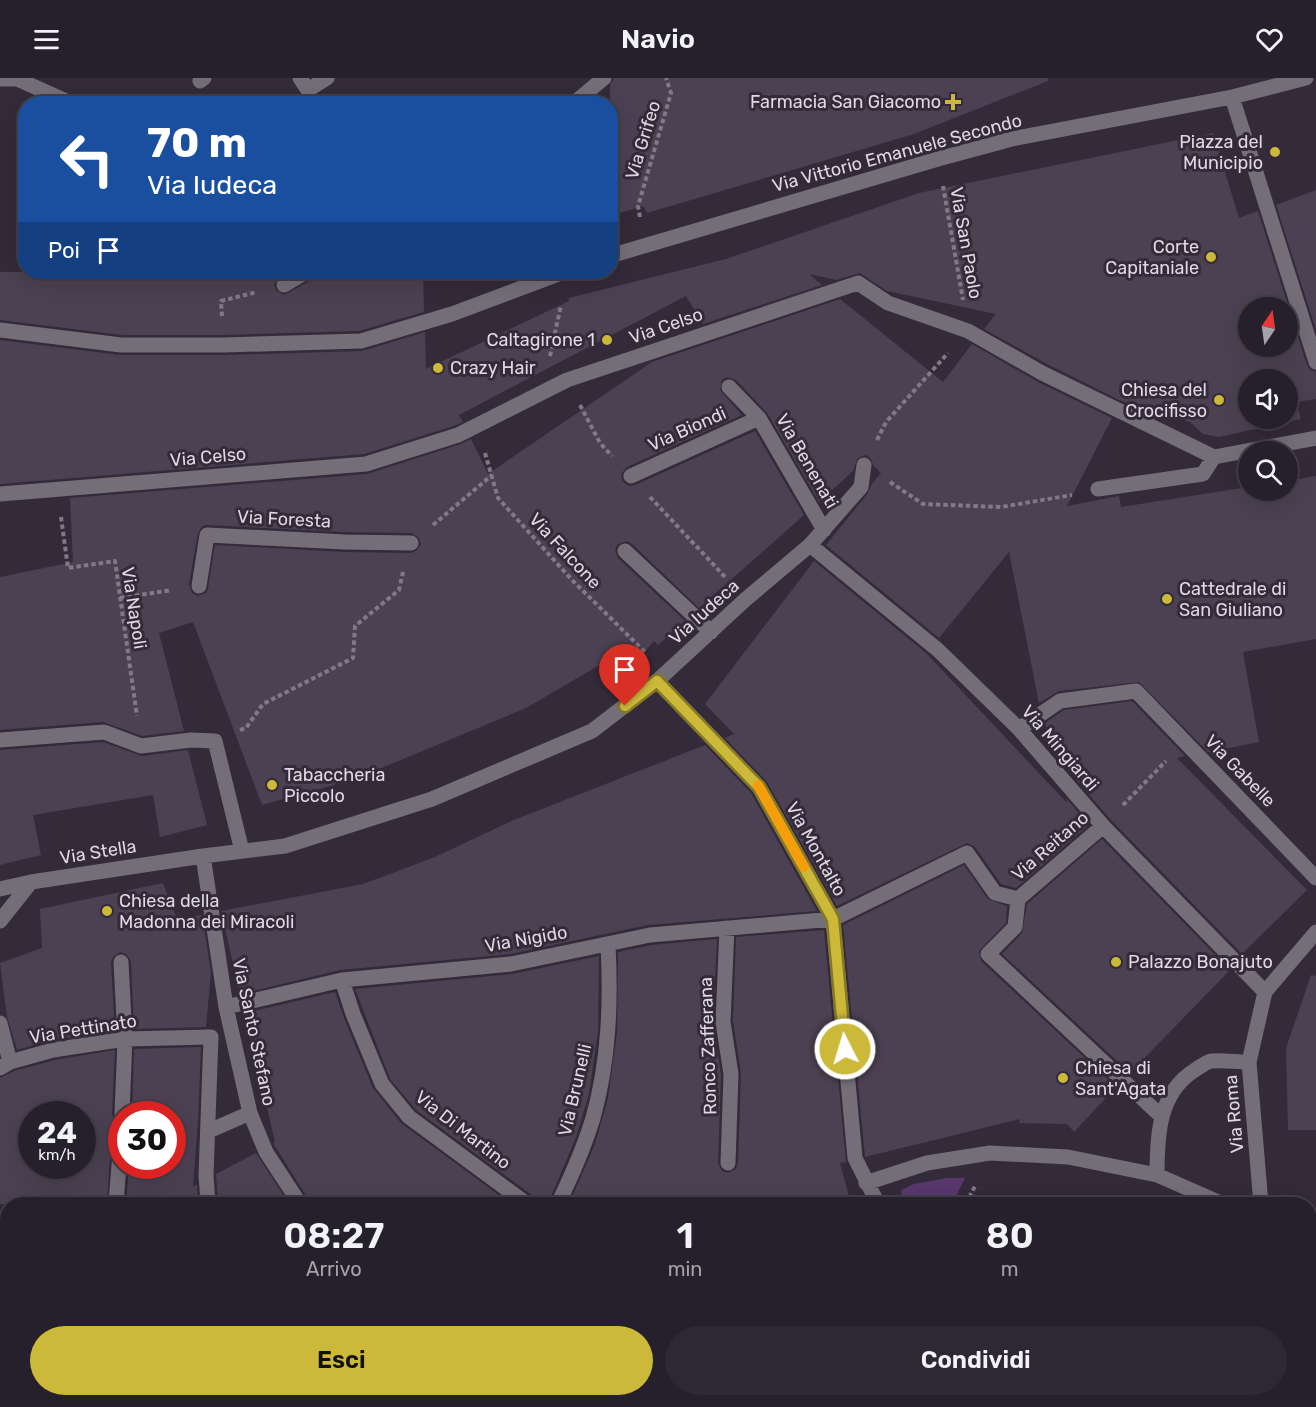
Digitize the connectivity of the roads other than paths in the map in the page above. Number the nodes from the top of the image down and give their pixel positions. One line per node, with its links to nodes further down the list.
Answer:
1 (300, 78): 2 (street)
2 (327, 78)
3 (604, 78): 8 (street)
4 (1306, 78): 9 (street, Via Vittorio Emanuele Secondo)
5 (0, 79): 6 (street)
6 (16, 79): 7 (street)
7 (55, 96)
8 (583, 96)
9 (1232, 97): 10 (street, Via Vittorio Emanuele Secondo); 15 (street)
10 (618, 253)
11 (294, 279): 13 (street)
12 (546, 279): 14 (street)
13 (284, 285)
14 (0, 330)
15 (1316, 362)
16 (729, 387): 17 (street, Via Benenati)
17 (759, 418): 21 (street, Via Biondi); 24 (street, Via Benenati)
18 (1316, 438): 19 (street)
19 (1214, 457): 22 (street); 23 (street, Via Celso)
20 (864, 465): 24 (street, Via Iudeca)
21 (631, 476)
22 (1098, 489)
23 (0, 494)
24 (824, 530): 26 (street, Via Iudeca)
25 (411, 543): 28 (street, Via Foresta)
26 (810, 546): 29 (street, Via Iudeca); 31 (street, Via Mingiardi)
27 (624, 551): 29 (street)
28 (199, 586)
29 (711, 632): 30 (street, Via Iudeca)
30 (662, 677): 34 (street, Via Iudeca); 40 (street, Via Montalto)
31 (1019, 729): 33 (street, Via Mingiardi); 36 (street, Via Gabelle)
32 (0, 740): 34 (street)
33 (1102, 826): 39 (street, Via Reitano); 47 (street, Via Mingiardi)
34 (242, 852): 35 (street, Via Iudeca)
35 (203, 856): 37 (street, Via Stella); 48 (street, Via Santo Stefano)
36 (1316, 878)
37 (31, 882): 38 (street, Via Stella); 41 (street)
38 (0, 889)
39 (1018, 899): 40 (street, Via Reitano); 55 (street)
40 (833, 919): 42 (street, Via Nigido); 60 (street, Via Montalto)
41 (0, 921)
42 (727, 928): 44 (street, Via Nigido); 57 (street, Ronco Zafferana)
43 (1316, 932): 47 (street, Via Roma)
44 (608, 944): 46 (street, Via Nigido); 65 (street, Via Brunelli)
45 (121, 962): 50 (street)
46 (342, 980): 48 (street, Via Nigido); 64 (street, Via Di Martino)
47 (1264, 992): 51 (street, Via Roma)
48 (226, 1007): 54 (street, Via Santo Stefano)
49 (0, 1023): 52 (street)
50 (125, 1039): 52 (street, Via Pettinato); 53 (street); 56 (street, Via Pettinato)
51 (1249, 1062): 55 (street); 68 (street, Via Roma)
52 (5, 1065)
53 (123, 1101)
54 (250, 1113): 56 (street); 63 (street, Via Santo Stefano)
55 (1161, 1116): 58 (street)
56 (209, 1131): 62 (street)
57 (728, 1163)
58 (1158, 1176): 60 (street); 67 (street)
59 (118, 1179): 61 (street)
60 (867, 1183): 66 (street, Via Montalto)
61 (116, 1197)
62 (208, 1197)
63 (295, 1197)
64 (518, 1197)
65 (561, 1197)
66 (874, 1197)
67 (1208, 1197)
68 (1260, 1197)

